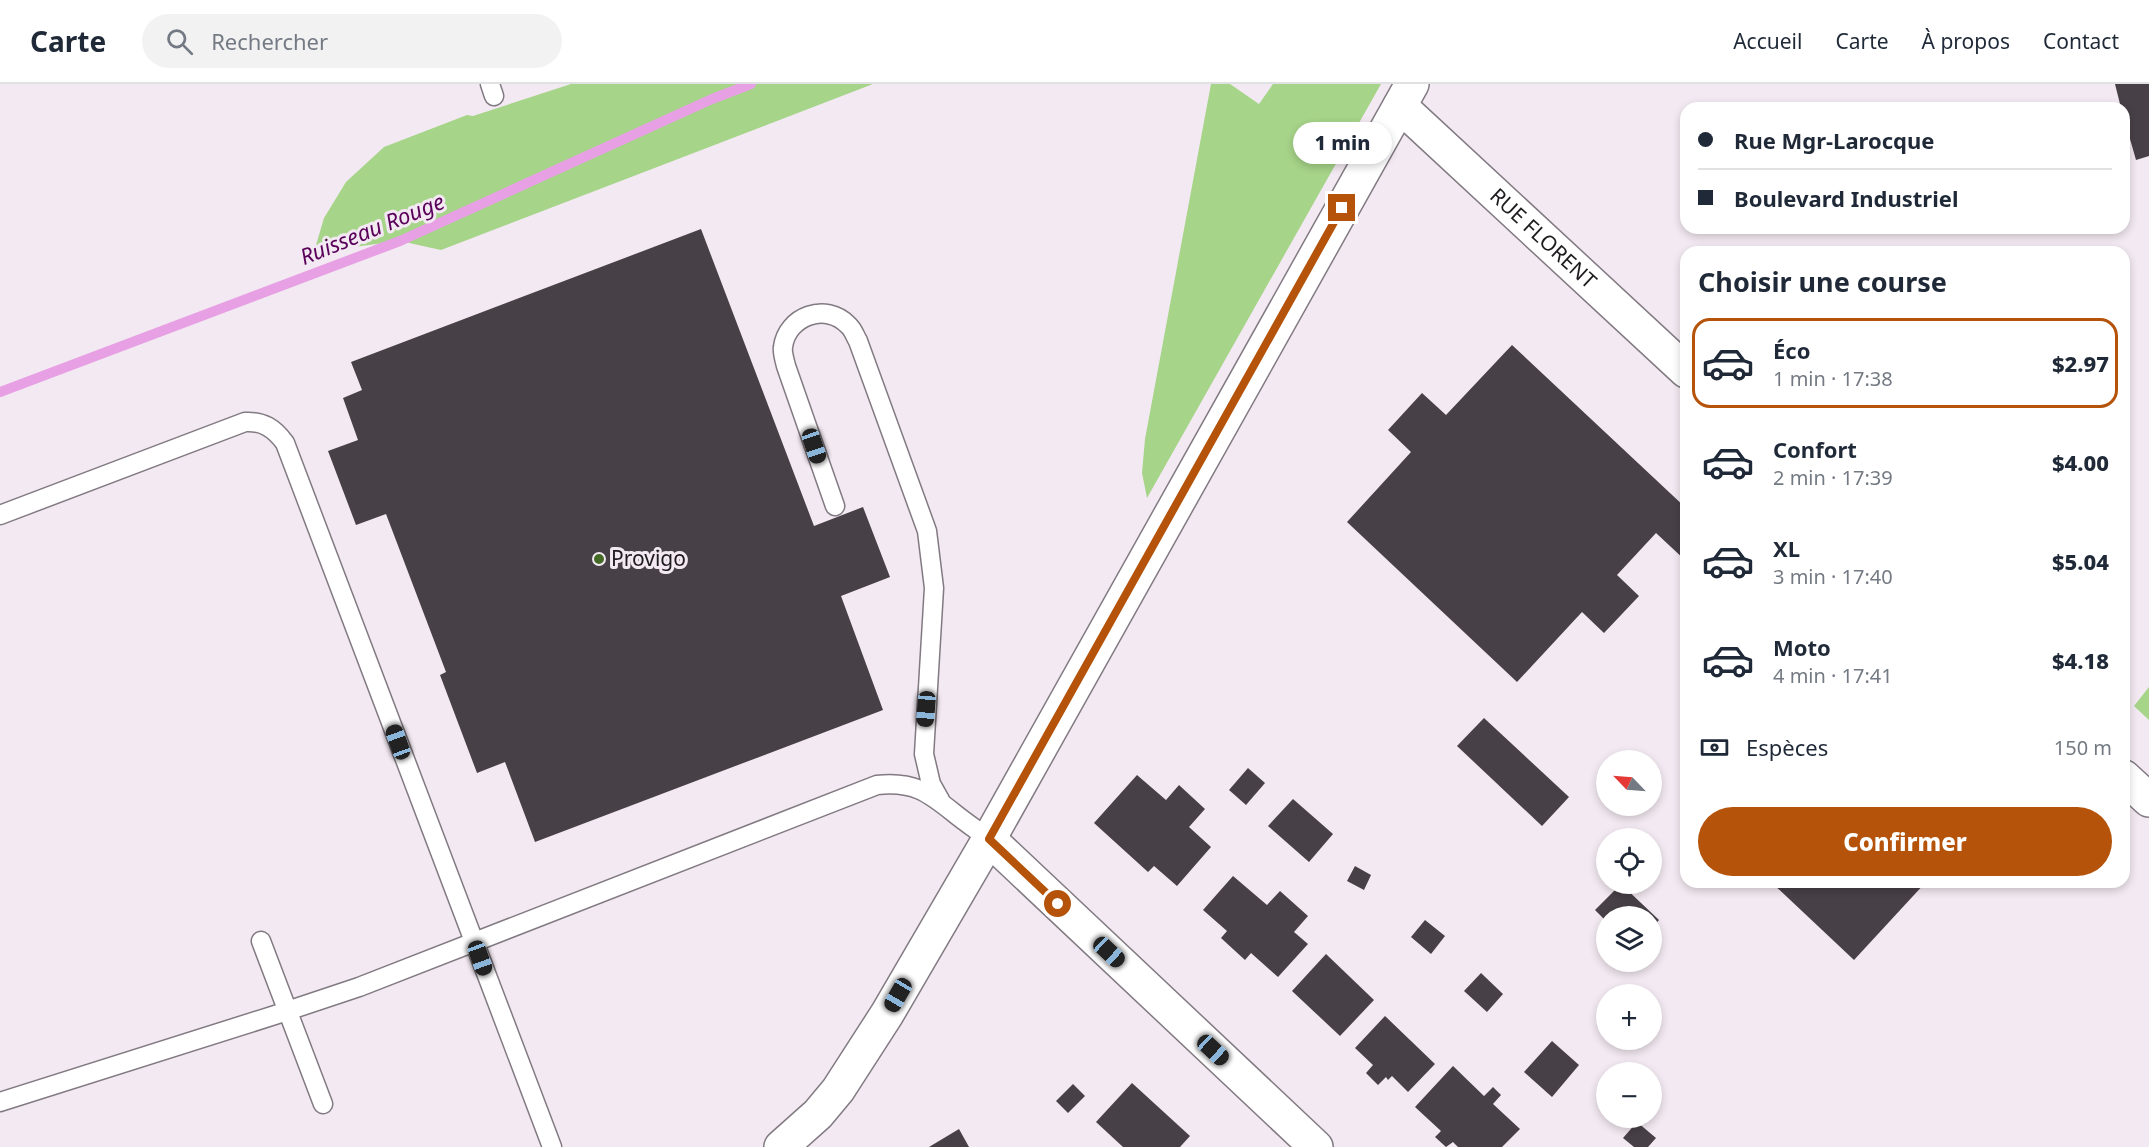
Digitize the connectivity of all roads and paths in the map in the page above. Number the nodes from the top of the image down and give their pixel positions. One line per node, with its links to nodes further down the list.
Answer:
1 (1406, 95): 2 (street, RUE FLORENT); 8 (street)
2 (1680, 365)
3 (835, 506): 7 (lane)
4 (0, 515): 10 (lane)
5 (2130, 783): 6 (street)
6 (2149, 800)
7 (941, 801): 8 (lane); 10 (lane)
8 (989, 839): 15 (street); 16 (street)
9 (261, 941): 11 (lane)
10 (474, 941): 11 (lane); 14 (lane)
11 (288, 1011): 12 (lane); 13 (lane)
12 (0, 1102)
13 (323, 1104)
14 (552, 1147)
15 (781, 1147)
16 (1316, 1147)

